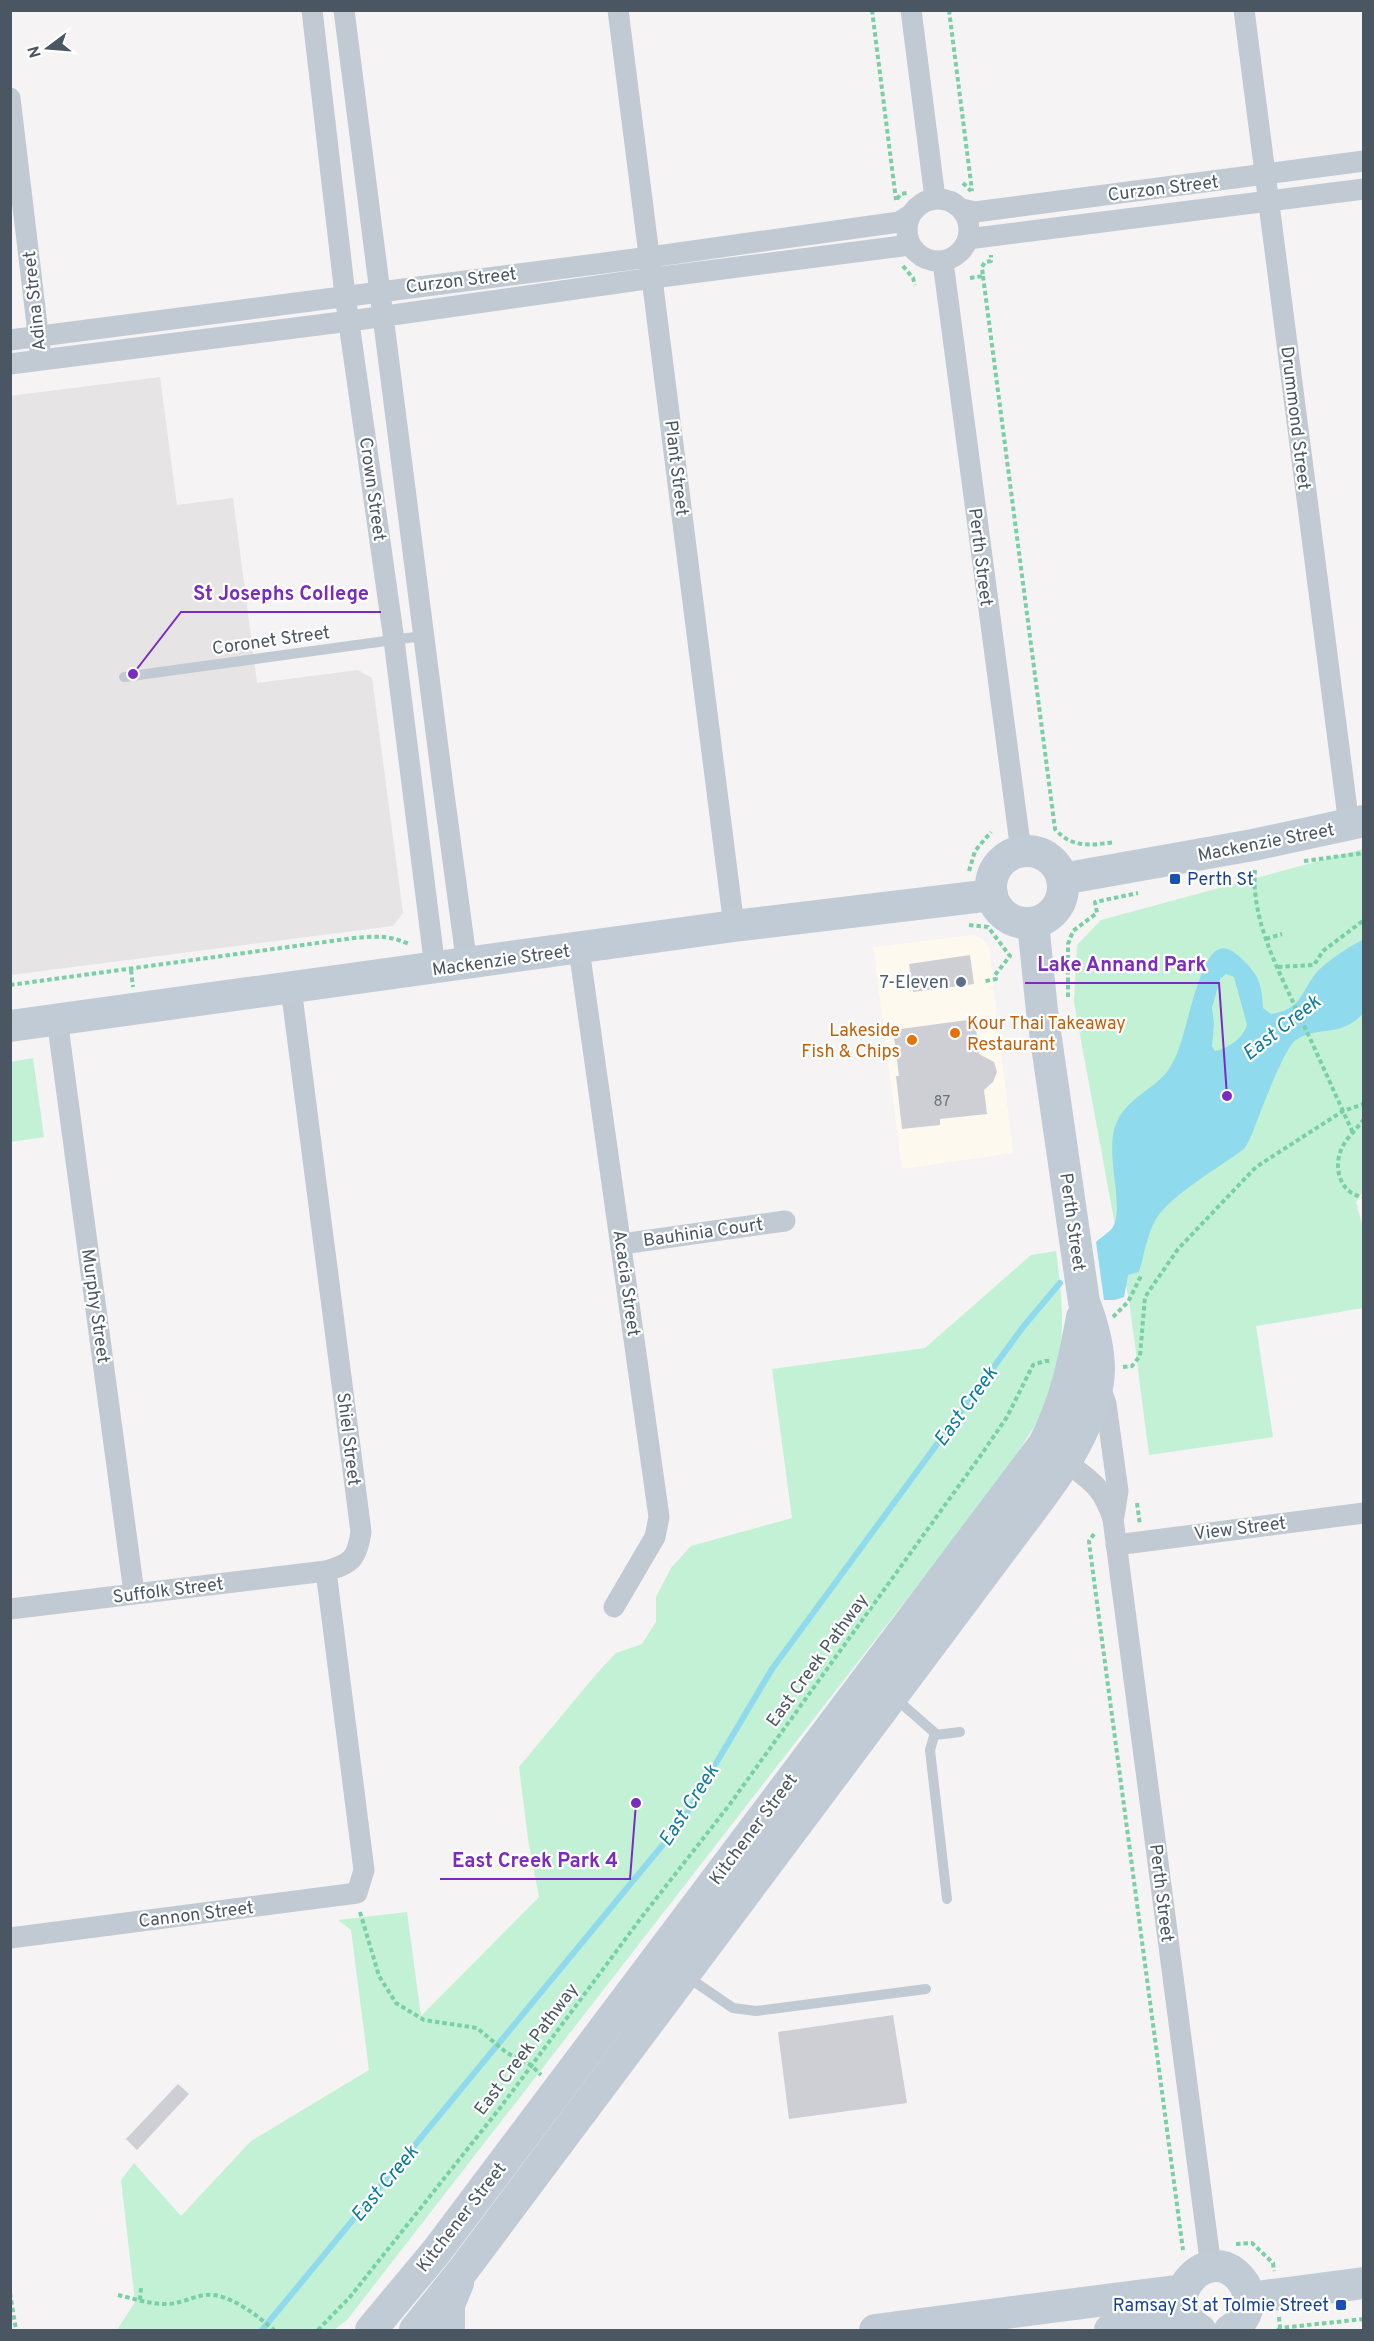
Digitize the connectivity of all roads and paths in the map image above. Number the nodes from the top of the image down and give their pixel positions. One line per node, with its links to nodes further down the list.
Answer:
1 (312, 10): 30 (street, Crown Street)
2 (344, 10): 29 (street, Crown Street)
3 (618, 10): 22 (street, Plant Street)
4 (872, 10): 17 (path)
5 (910, 10): 14 (street)
6 (949, 10): 15 (path)
7 (1244, 10): 10 (street, Drummond Street)
8 (10, 99): 33 (street, Adina Street)
9 (1364, 161): 10 (street, Curzon Street)
10 (1265, 174): 15 (street, Curzon Street); 16 (street, Drummond Street)
11 (963, 183): 15 (path)
12 (1364, 189): 16 (street, Curzon Street)
13 (982, 195): 15 (path)
14 (935, 198): 15 (street); 18 (street)
15 (967, 200): 19 (street)
16 (1269, 200): 19 (street, Curzon Street); 40 (street, Drummond Street)
17 (891, 204)
18 (910, 215): 20 (street); 22 (street, Curzon Street)
19 (968, 239): 23 (street)
20 (910, 244): 23 (street); 26 (street, Curzon Street)
21 (991, 248): 25 (path)
22 (650, 257): 26 (street, Plant Street); 29 (street, Curzon Street)
23 (943, 261): 44 (street, Perth Street)
24 (895, 262): 28 (path)
25 (983, 276): 27 (path); 43 (path)
26 (653, 278): 31 (street, Curzon Street); 51 (street, Plant Street)
27 (970, 278)
28 (915, 285)
29 (381, 291): 30 (street, Curzon Street); 31 (street, Crown Street)
30 (345, 295): 32 (street, Crown Street); 33 (street, Curzon Street)
31 (383, 316): 32 (street, Curzon Street); 37 (street, Crown Street)
32 (350, 321): 35 (street, Curzon Street); 38 (street, Crown Street)
33 (39, 336): 34 (street, Curzon Street); 35 (street, Adina Street)
34 (10, 340)
35 (40, 360): 36 (street, Curzon Street)
36 (10, 364)
37 (422, 636): 38 (lane, Coronet Street); 57 (street, Crown Street)
38 (394, 640): 39 (lane, Coronet Street); 55 (street, Crown Street)
39 (124, 676)
40 (1356, 823): 42 (main road, Mackenzie Street)
41 (991, 832): 45 (path)
42 (1253, 845): 46 (main road, Mackenzie Street); 53 (path)
43 (1084, 846)
44 (1021, 851): 46 (main road); 47 (main road)
45 (969, 871)
46 (1062, 879): 50 (main road)
47 (992, 895): 50 (main road); 51 (main road, Mackenzie Street)
48 (1095, 902): 62 (path)
49 (1364, 920): 58 (path)
50 (1033, 923): 73 (main road, Perth Street)
51 (734, 927): 54 (main road, Mackenzie Street)
52 (1282, 934): 53 (path)
53 (1266, 939): 58 (path)
54 (579, 949): 57 (main road, Mackenzie Street); 71 (street, Acacia Street)
55 (434, 955): 57 (main road, Mackenzie Street); 60 (path); 61 (main road, Mackenzie Street)
56 (1010, 956): 59 (path)
57 (467, 965)
58 (1278, 967): 66 (path)
59 (985, 981)
60 (10, 985)
61 (291, 988): 63 (main road, Mackenzie Street); 80 (street, Shiel Street)
62 (1067, 1003)
63 (57, 1019): 64 (main road, Mackenzie Street); 81 (street, Murphy Street)
64 (10, 1026)
65 (1364, 1104): 66 (path, East Creek Pathway)
66 (1343, 1111): 68 (path); 74 (path, East Creek Pathway)
67 (1364, 1119): 68 (path)
68 (1353, 1133): 69 (path)
69 (1364, 1197)
70 (785, 1221): 71 (street, Bauhinia Court)
71 (622, 1244): 82 (street, Acacia Street)
72 (1141, 1276): 73 (path)
73 (1096, 1312): 74 (main road, Perth Street)
74 (1090, 1372): 75 (main road, Kitchener Street); 77 (street, Perth Street); 92 (path, East Creek Pathway)
75 (1054, 1453): 77 (street, Perth Street); 84 (main road, Kitchener Street); 93 (main road, Kitchener Street)
76 (1364, 1513): 79 (street, View Street)
77 (1113, 1519): 79 (street, Perth Street)
78 (1094, 1534): 95 (path)
79 (1116, 1545): 96 (street, Perth Street)
80 (326, 1571): 81 (street, Suffolk Street); 87 (street)
81 (134, 1593): 83 (street, Suffolk Street)
82 (614, 1607)
83 (10, 1609)
84 (892, 1696): 86 (lane); 90 (main road, Kitchener Street)
85 (960, 1732): 86 (lane)
86 (935, 1735): 88 (lane)
87 (357, 1893): 89 (street, Cannon Street); 92 (path)
88 (947, 1899)
89 (10, 1938)
90 (683, 1975): 91 (lane); 94 (main road, Kitchener Street)
91 (926, 1989)
92 (531, 2065): 111 (path, East Creek Pathway)
93 (558, 2090): 94 (main road); 112 (main road, Kitchener Street)
94 (582, 2109): 97 (main road, Kitchener Street)
95 (1183, 2250)
96 (1211, 2267): 100 (main road); 103 (main road)
97 (464, 2269): 113 (main road, Kitchener Street); 114 (main road)
98 (1364, 2283): 103 (main road)
99 (141, 2288): 104 (path)
100 (1183, 2290): 106 (main road); 107 (main road)
101 (10, 2293): 109 (path)
102 (118, 2295): 104 (path)
103 (1249, 2298): 108 (main road)
104 (140, 2300): 110 (path)
105 (1364, 2319): 117 (path)
106 (1194, 2326): 116 (main road)
107 (925, 2327): 115 (main road)
108 (1233, 2330)
109 (16, 2331)
110 (274, 2331)
111 (318, 2331)
112 (371, 2331)
113 (415, 2331)
114 (449, 2331)
115 (875, 2331)
116 (1110, 2331)
117 (1278, 2331)

